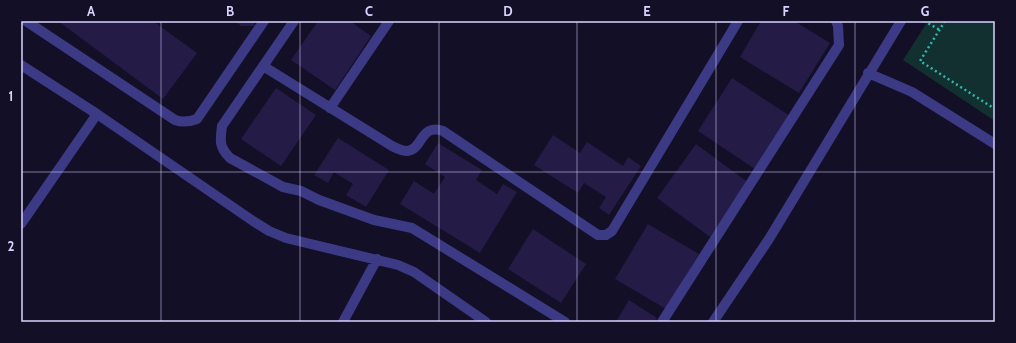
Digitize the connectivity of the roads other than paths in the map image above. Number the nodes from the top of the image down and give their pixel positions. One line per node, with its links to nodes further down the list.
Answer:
1 (26, 21): 2 (street)
2 (264, 21)
3 (294, 21): 9 (street)
4 (389, 21): 11 (street)
5 (738, 21): 11 (street)
6 (836, 21): 19 (street)
7 (901, 21): 10 (street)
8 (21, 65): 12 (street)
9 (263, 66): 11 (street); 18 (street)
10 (868, 73): 13 (street); 20 (street)
11 (330, 108)
12 (97, 114): 14 (street); 15 (street)
13 (995, 144)
14 (21, 224)
15 (377, 259): 16 (street); 17 (street)
16 (343, 322)
17 (486, 322)
18 (565, 322)
19 (662, 322)
20 (713, 322)

